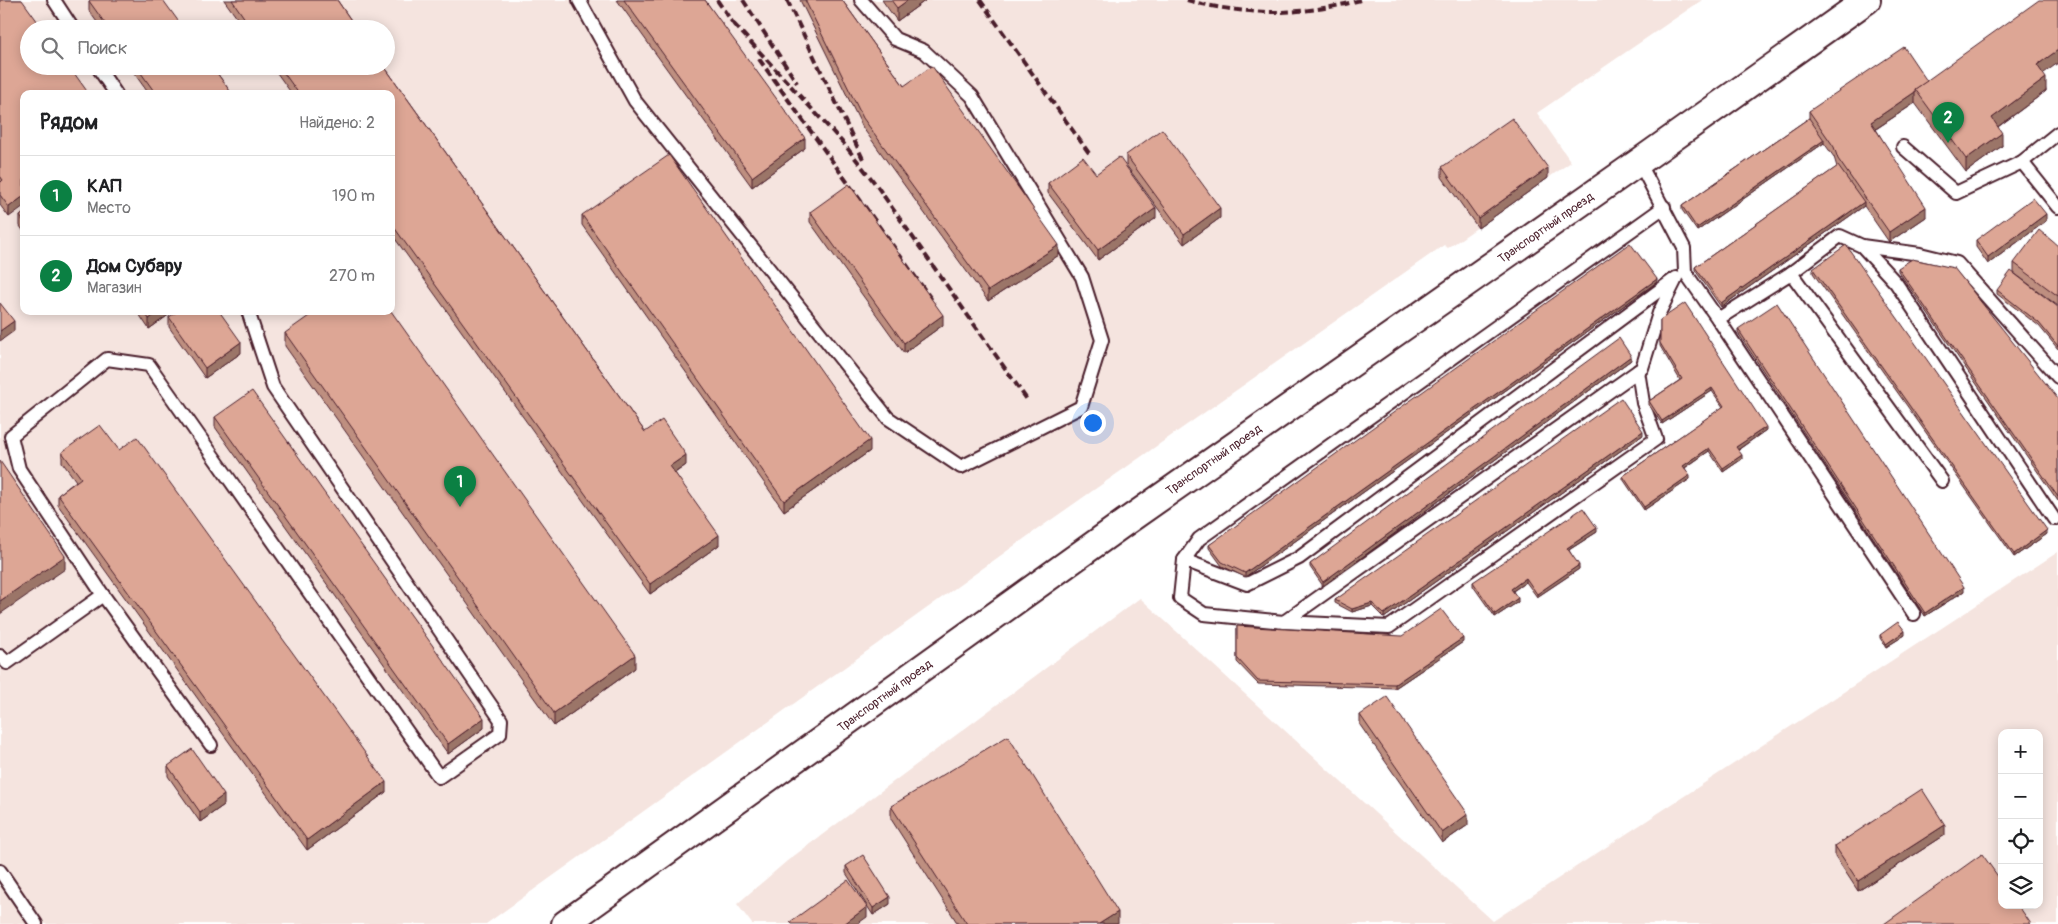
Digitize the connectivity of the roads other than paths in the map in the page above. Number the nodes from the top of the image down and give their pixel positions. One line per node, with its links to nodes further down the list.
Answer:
1 (54, 0): 5 (lane)
2 (579, 0): 3 (lane)
3 (861, 0)
4 (1866, 0): 10 (street, Транспортный проезд)
5 (67, 20)
6 (104, 75): 7 (lane)
7 (113, 90)
8 (2058, 133): 11 (lane)
9 (1903, 146): 11 (lane)
10 (1639, 162): 12 (lane); 31 (street, Транспортный проезд)
11 (2022, 162): 13 (lane)
12 (1664, 207): 16 (lane); 23 (lane)
13 (2058, 207)
14 (1862, 246): 15 (lane); 20 (lane); 22 (lane)
15 (1791, 273): 18 (lane); 21 (lane)
16 (1680, 275): 18 (lane); 19 (lane); 23 (lane)
17 (249, 315): 24 (lane)
18 (1718, 319): 25 (lane)
19 (1638, 371): 26 (lane); 26 (lane)
20 (2058, 376)
21 (1942, 481)
22 (2054, 518)
23 (1184, 560): 26 (lane)
24 (103, 594): 27 (lane); 28 (lane)
25 (1914, 614)
26 (1284, 622)
27 (0, 656)
28 (212, 746)
29 (0, 871): 30 (lane)
30 (36, 924)
31 (565, 924)

